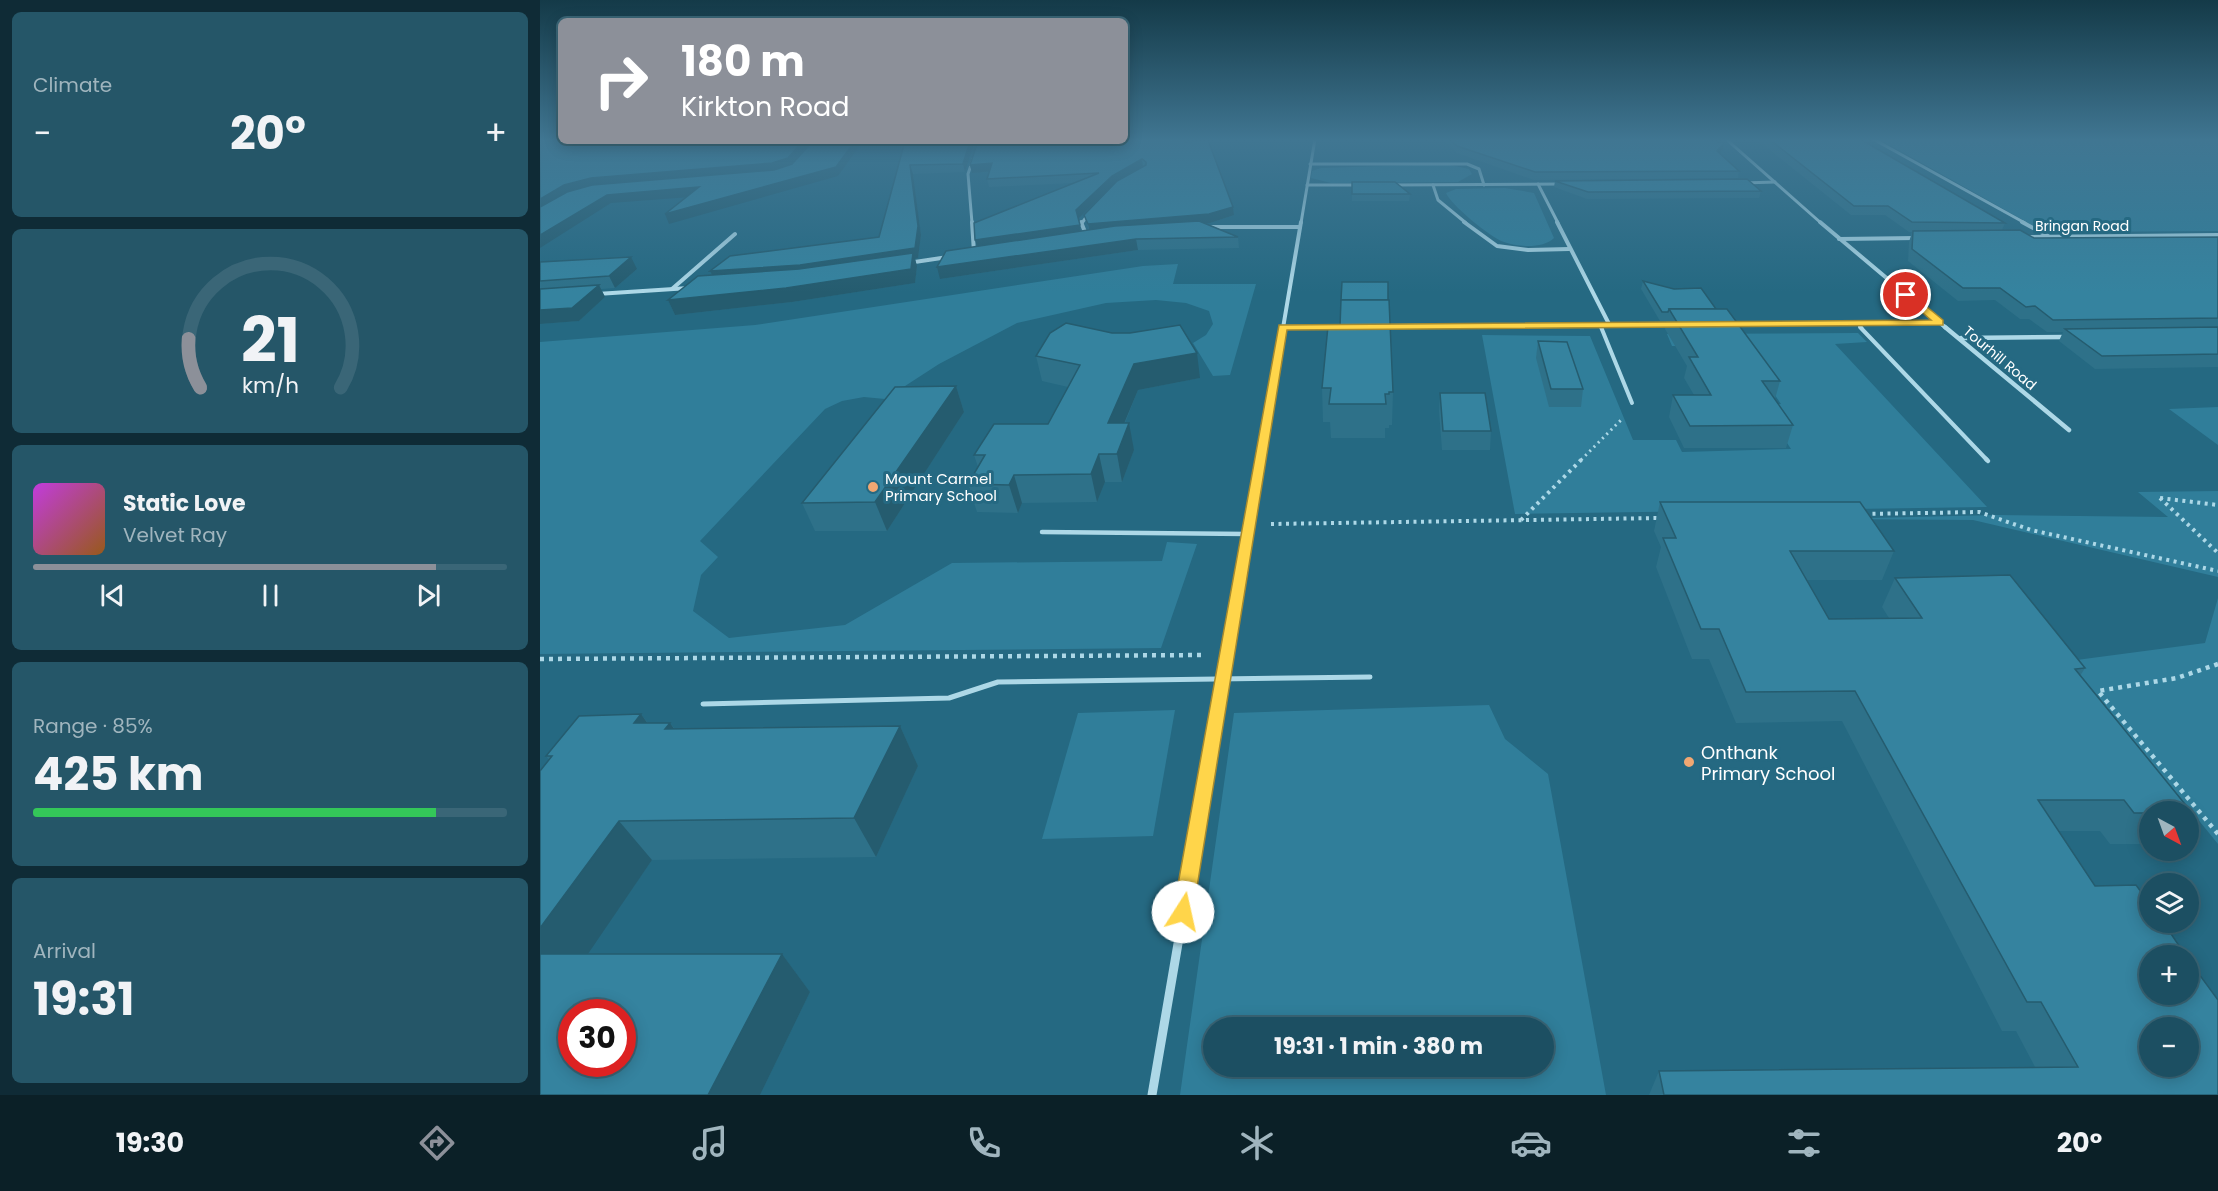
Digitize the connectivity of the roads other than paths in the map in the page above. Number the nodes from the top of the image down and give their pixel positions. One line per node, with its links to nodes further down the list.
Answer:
1 (969, 190): 21 (street)
2 (1306, 190): 8 (street)
3 (1435, 190): 19 (street)
4 (1541, 190): 19 (street)
5 (1784, 190): 18 (street, Tourhill Road)
6 (1965, 190): 13 (street)
7 (1094, 209): 14 (street)
8 (1300, 227): 9 (street); 35 (street)
9 (1196, 228)
10 (735, 234): 26 (street)
11 (2218, 235): 13 (street, Bringan Road)
12 (1096, 236): 14 (street)
13 (2048, 236): 15 (street, Bringan Road)
14 (1087, 237): 17 (street)
15 (2013, 237)
16 (1920, 238): 18 (street)
17 (1076, 239)
18 (1839, 239): 29 (street, Tourhill Road)
19 (1569, 249): 32 (street)
20 (986, 251): 21 (street)
21 (974, 253): 22 (street)
22 (968, 254)
23 (956, 256): 24 (street)
24 (898, 265)
25 (694, 288): 26 (street)
26 (671, 289): 27 (street)
27 (588, 295)
28 (1856, 322): 29 (street); 30 (street); 41 (lane)
29 (1940, 322): 38 (street, Tourhill Road)
30 (1727, 323)
31 (1600, 324): 32 (street); 34 (street); 39 (lane)
32 (1609, 324): 33 (street)
33 (1680, 324)
34 (1377, 326)
35 (1283, 327): 36 (street); 43 (street)
36 (1341, 327)
37 (2078, 337): 38 (street)
38 (1960, 338): 40 (street, Tourhill Road)
39 (1632, 403)
40 (2069, 430)
41 (1988, 461)
42 (1042, 531): 43 (lane)
43 (1248, 534): 45 (street)
44 (1370, 677): 45 (lane)
45 (1223, 678): 46 (lane); 47 (street)
46 (703, 704)
47 (1152, 1095)

